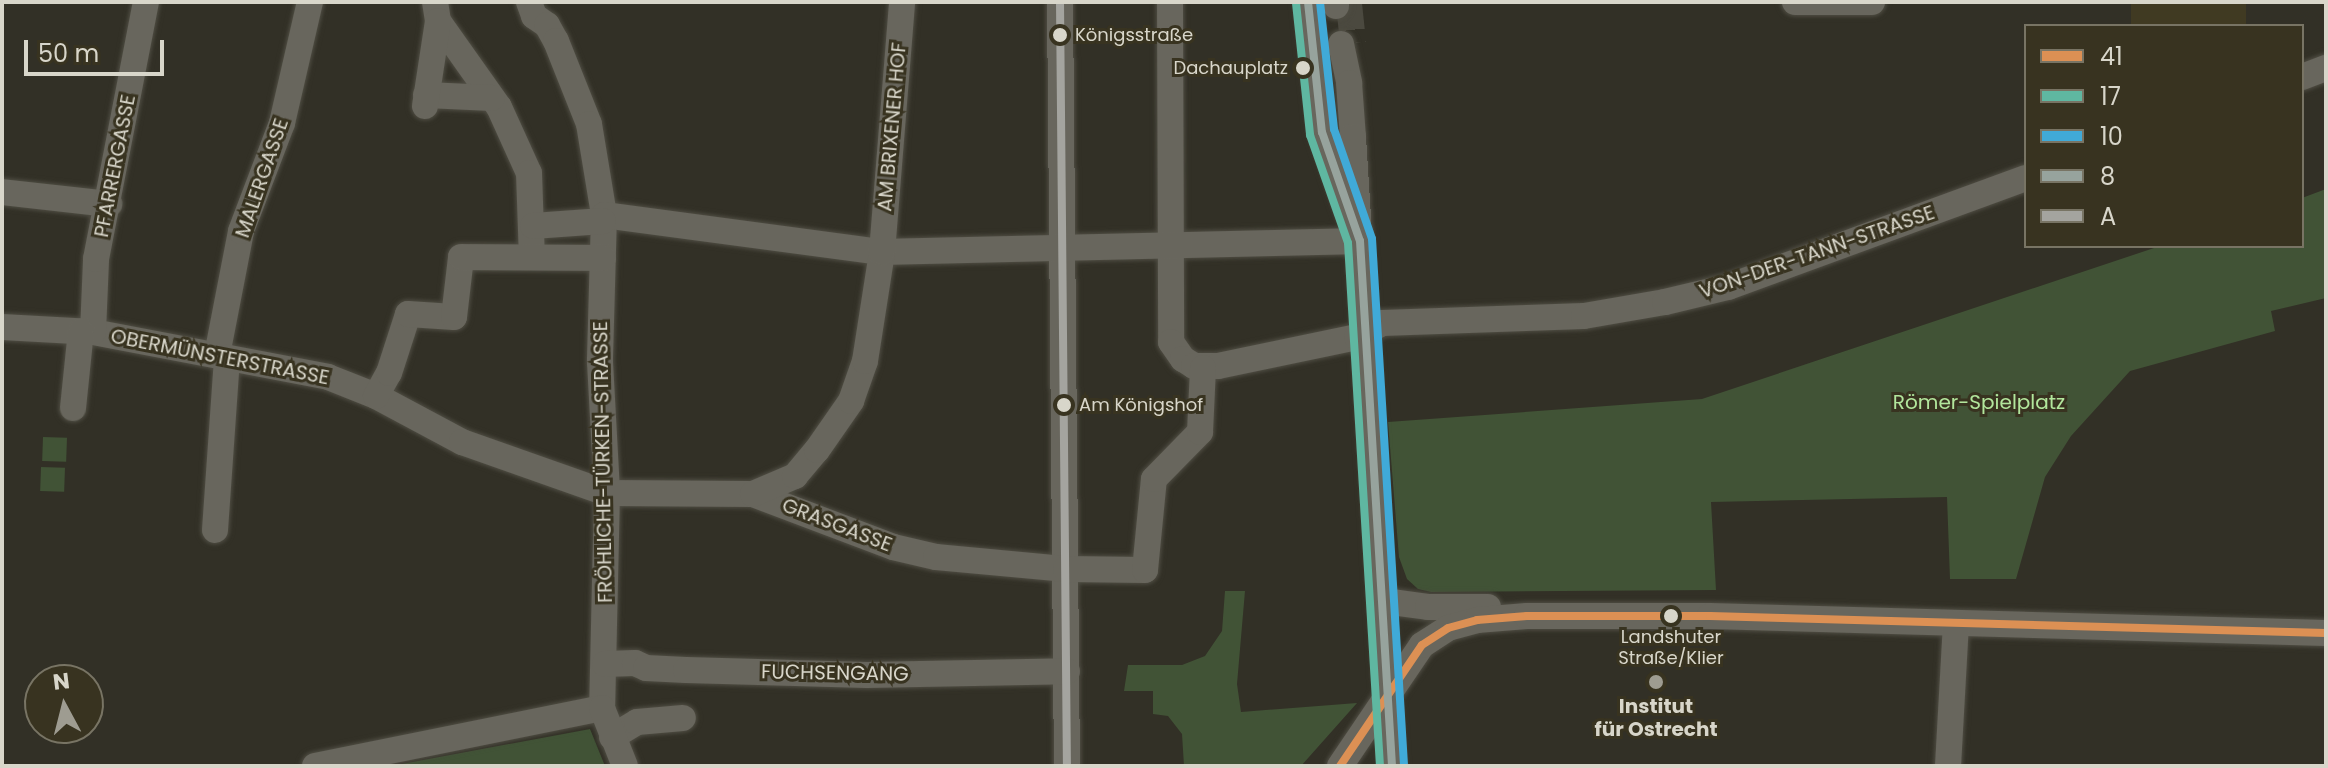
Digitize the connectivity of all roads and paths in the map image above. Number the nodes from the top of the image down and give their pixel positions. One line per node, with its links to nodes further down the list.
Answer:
1 (146, 2): 17 (street, PFARRERGASSE)
2 (310, 2): 29 (street, MALERGASSE)
3 (529, 2): 18 (street, FRÖHLICHE-TÜRKEN-STRASSE)
4 (902, 2): 23 (street, AM BRIXENER HOF)
5 (1060, 2): 22 (street)
6 (1170, 2): 21 (street)
7 (1308, 2): 11 (street)
8 (1795, 2): 9 (street)
9 (1872, 2)
10 (436, 12): 14 (street); 14 (street)
11 (1313, 67): 20 (street); 20 (street)
12 (2326, 68): 13 (street)
13 (2304, 76)
14 (496, 102): 19 (street)
15 (2024, 179): 28 (street, VON-DER-TANN-STRASSE)
16 (2, 192): 17 (street)
17 (109, 204): 27 (street, PFARRERGASSE)
18 (604, 218): 19 (street); 23 (street); 25 (street, FRÖHLICHE-TÜRKEN-STRASSE)
19 (533, 226): 24 (street)
20 (1360, 241): 21 (street); 28 (street)
21 (1170, 247): 22 (street); 30 (street)
22 (1063, 250): 23 (street); 36 (street)
23 (882, 252): 34 (street, AM BRIXENER HOF)
24 (532, 257): 25 (street); 31 (street)
25 (603, 258): 33 (street, FRÖHLICHE-TÜRKEN-STRASSE)
26 (2, 327): 27 (street, OBERMÜNSTERSTRASSE)
27 (87, 331): 29 (street, OBERMÜNSTERSTRASSE); 32 (street, PFARRERGASSE)
28 (1367, 331): 30 (street); 37 (street)
29 (222, 356): 31 (street, OBERMÜNSTERSTRASSE); 35 (street, MALERGASSE)
30 (1203, 368): 36 (street)
31 (376, 396): 33 (street, OBERMÜNSTERSTRASSE)
32 (73, 408)
33 (607, 493): 34 (street, GRASGASSE); 41 (street, FRÖHLICHE-TÜRKEN-STRASSE)
34 (753, 494): 36 (street, GRASGASSE)
35 (215, 530)
36 (1066, 569): 42 (street)
37 (1384, 601): 38 (street); 43 (street)
38 (1527, 616): 39 (street); 43 (street)
39 (1956, 623): 40 (street); 52 (street)
40 (2326, 633)
41 (605, 664): 42 (street, FUCHSENGANG); 44 (street, FRÖHLICHE-TÜRKEN-STRASSE)
42 (1067, 671): 49 (street)
43 (1389, 690): 50 (street); 51 (street)
44 (602, 708): 46 (street); 47 (street)
45 (683, 718): 46 (street)
46 (612, 737): 48 (street)
47 (315, 766)
48 (625, 766)
49 (1067, 766)
50 (1340, 766)
51 (1392, 766)
52 (1948, 766)

